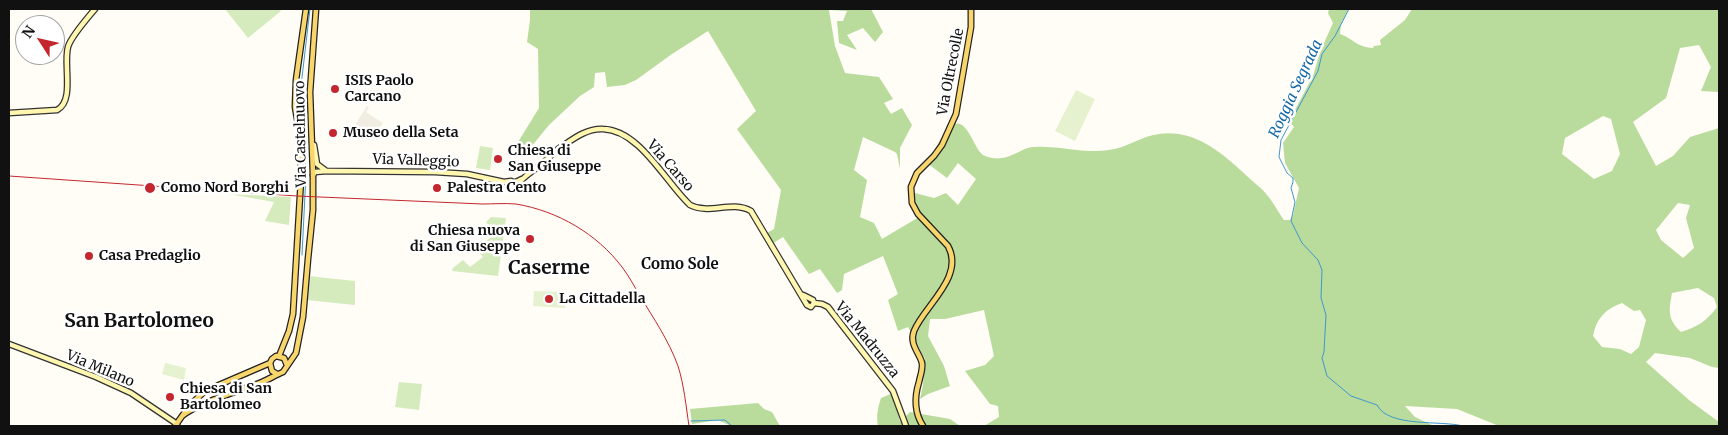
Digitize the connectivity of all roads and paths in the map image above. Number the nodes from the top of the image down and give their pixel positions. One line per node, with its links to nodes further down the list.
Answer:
1 (95, 9): 5 (street)
2 (306, 9): 12 (main road)
3 (316, 9): 6 (main road, Via Castelnuovo)
4 (971, 9): 19 (main road, Via Oltrecolle)
5 (9, 113)
6 (313, 137): 7 (street); 8 (main road, Via Castelnuovo)
7 (327, 171): 8 (street, Via Valleggio); 9 (street, Via Valleggio)
8 (313, 175): 14 (main road, Via Castelnuovo)
9 (514, 184): 10 (street, Via Carso)
10 (808, 301): 18 (street, Via Madruzza)
11 (9, 344): 17 (street, Via Milano)
12 (279, 356): 13 (main road); 14 (main road)
13 (270, 363): 15 (main road); 16 (main road)
14 (287, 365): 15 (main road)
15 (277, 374): 16 (main road)
16 (182, 416): 17 (main road)
17 (176, 425)
18 (906, 426)
19 (923, 426)

